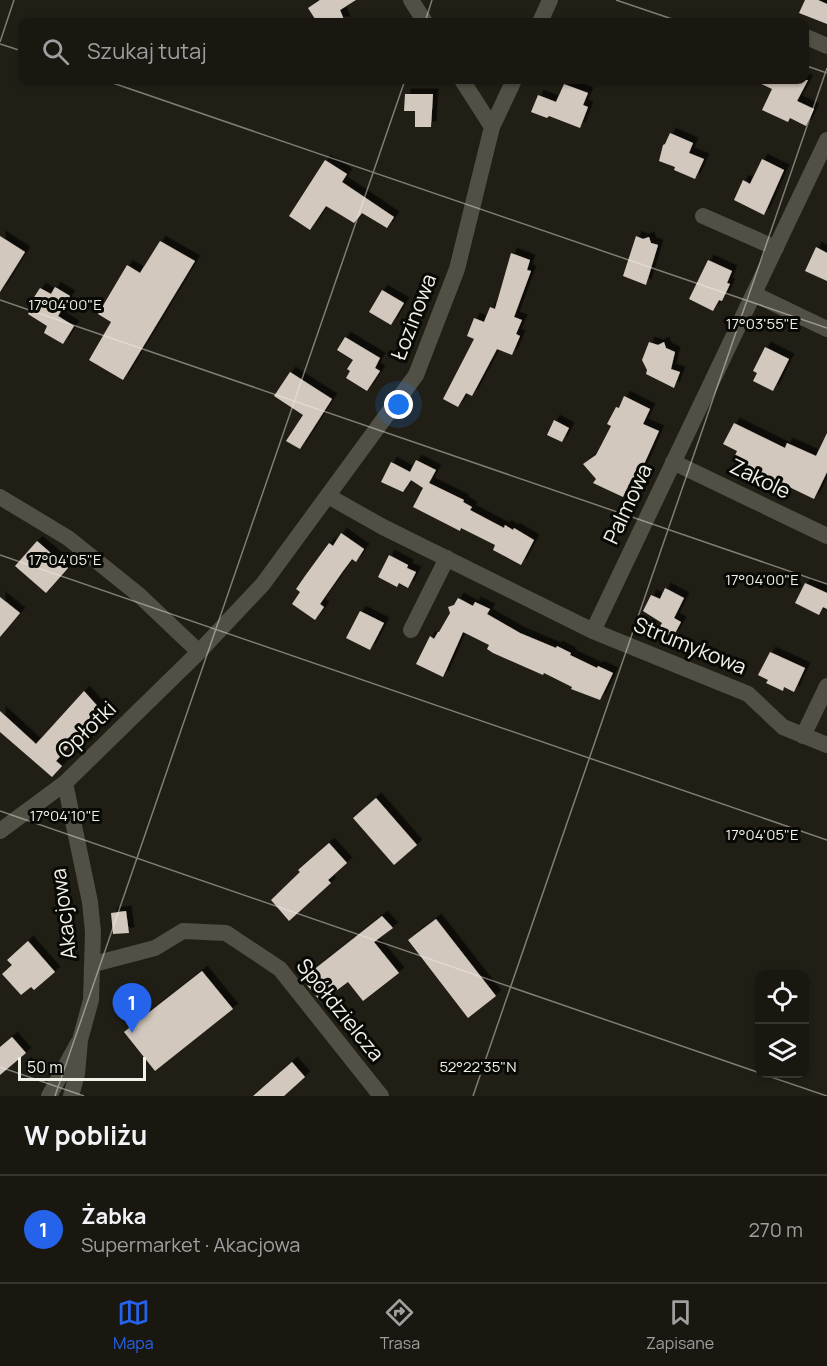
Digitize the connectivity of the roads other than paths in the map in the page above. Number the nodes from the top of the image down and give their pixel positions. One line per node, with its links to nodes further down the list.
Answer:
1 (411, 0): 3 (street)
2 (550, 0): 4 (street)
3 (422, 18)
4 (542, 18)
5 (809, 38): 6 (street)
6 (827, 46)
7 (465, 84): 9 (street)
8 (512, 84): 9 (street, Łozinowa)
9 (492, 127): 16 (street, Łozinowa)
10 (827, 141): 12 (street, Palmowa)
11 (703, 216): 12 (street)
12 (776, 249): 13 (street, Palmowa)
13 (754, 294): 14 (street); 15 (street, Palmowa)
14 (827, 329)
15 (673, 462): 18 (street, Zakole); 21 (street, Palmowa)
16 (328, 496): 19 (street); 22 (street, Łozinowa)
17 (0, 497): 22 (street)
18 (827, 536)
19 (447, 558): 20 (street); 21 (street)
20 (411, 630)
21 (593, 632): 24 (street, Strumykowa)
22 (199, 652): 26 (street, Opłotki)
23 (827, 686): 24 (street)
24 (803, 736): 25 (street, Strumykowa)
25 (827, 745)
26 (65, 783): 27 (street, Opłotki); 28 (street, Akacjowa)
27 (0, 831)
28 (94, 964): 29 (street, Akacjowa); 32 (street, Spółdzielcza)
29 (80, 1040): 30 (street, Akacjowa); 31 (street, Akacjowa)
30 (49, 1096)
31 (71, 1096)
32 (381, 1096)

